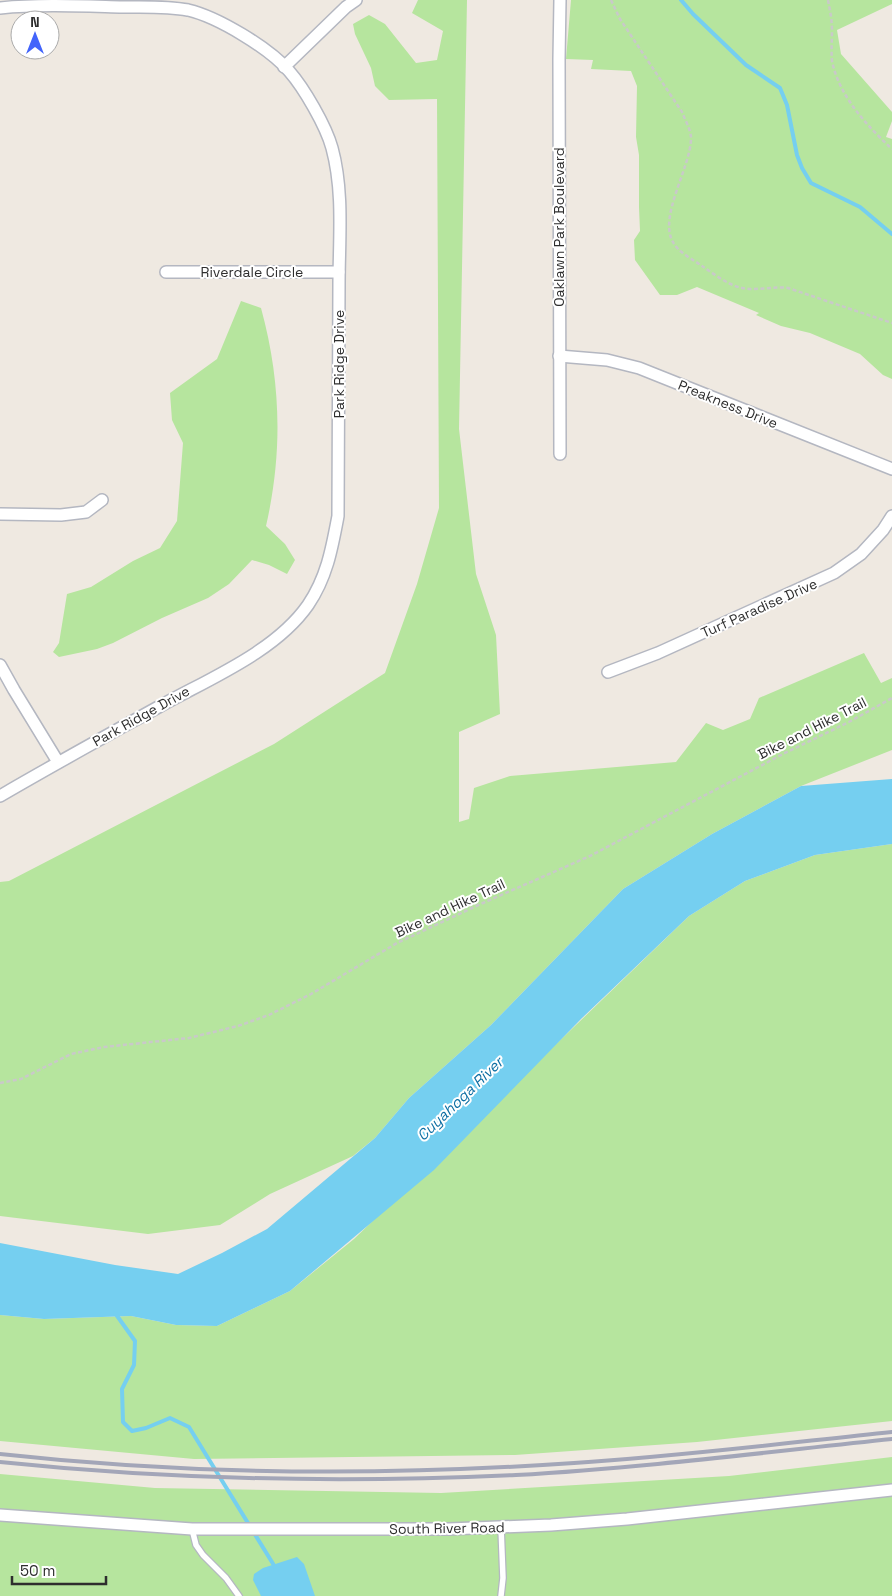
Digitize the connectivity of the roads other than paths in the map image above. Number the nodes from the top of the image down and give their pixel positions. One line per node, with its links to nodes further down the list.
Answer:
1 (356, 0): 4 (street)
2 (560, 0): 7 (street, Oaklawn Park Boulevard)
3 (0, 8): 4 (street, Park Ridge Drive)
4 (284, 67): 6 (street, Park Ridge Drive)
5 (166, 272): 6 (street, Riverdale Circle)
6 (339, 272): 15 (street, Park Ridge Drive)
7 (559, 356): 8 (street, Oaklawn Park Boulevard); 9 (street, Preakness Drive)
8 (560, 454)
9 (892, 470)
10 (102, 500): 11 (street)
11 (0, 514)
12 (892, 516): 14 (street, Turf Paradise Drive)
13 (0, 665): 15 (street)
14 (608, 672)
15 (58, 762): 16 (street, Park Ridge Drive)
16 (0, 796)
17 (892, 1490): 19 (street, South River Road)
18 (0, 1515): 20 (street, South River Road)
19 (501, 1526): 20 (street, South River Road); 22 (lane)
20 (192, 1530): 21 (lane)
21 (239, 1596)
22 (501, 1596)

